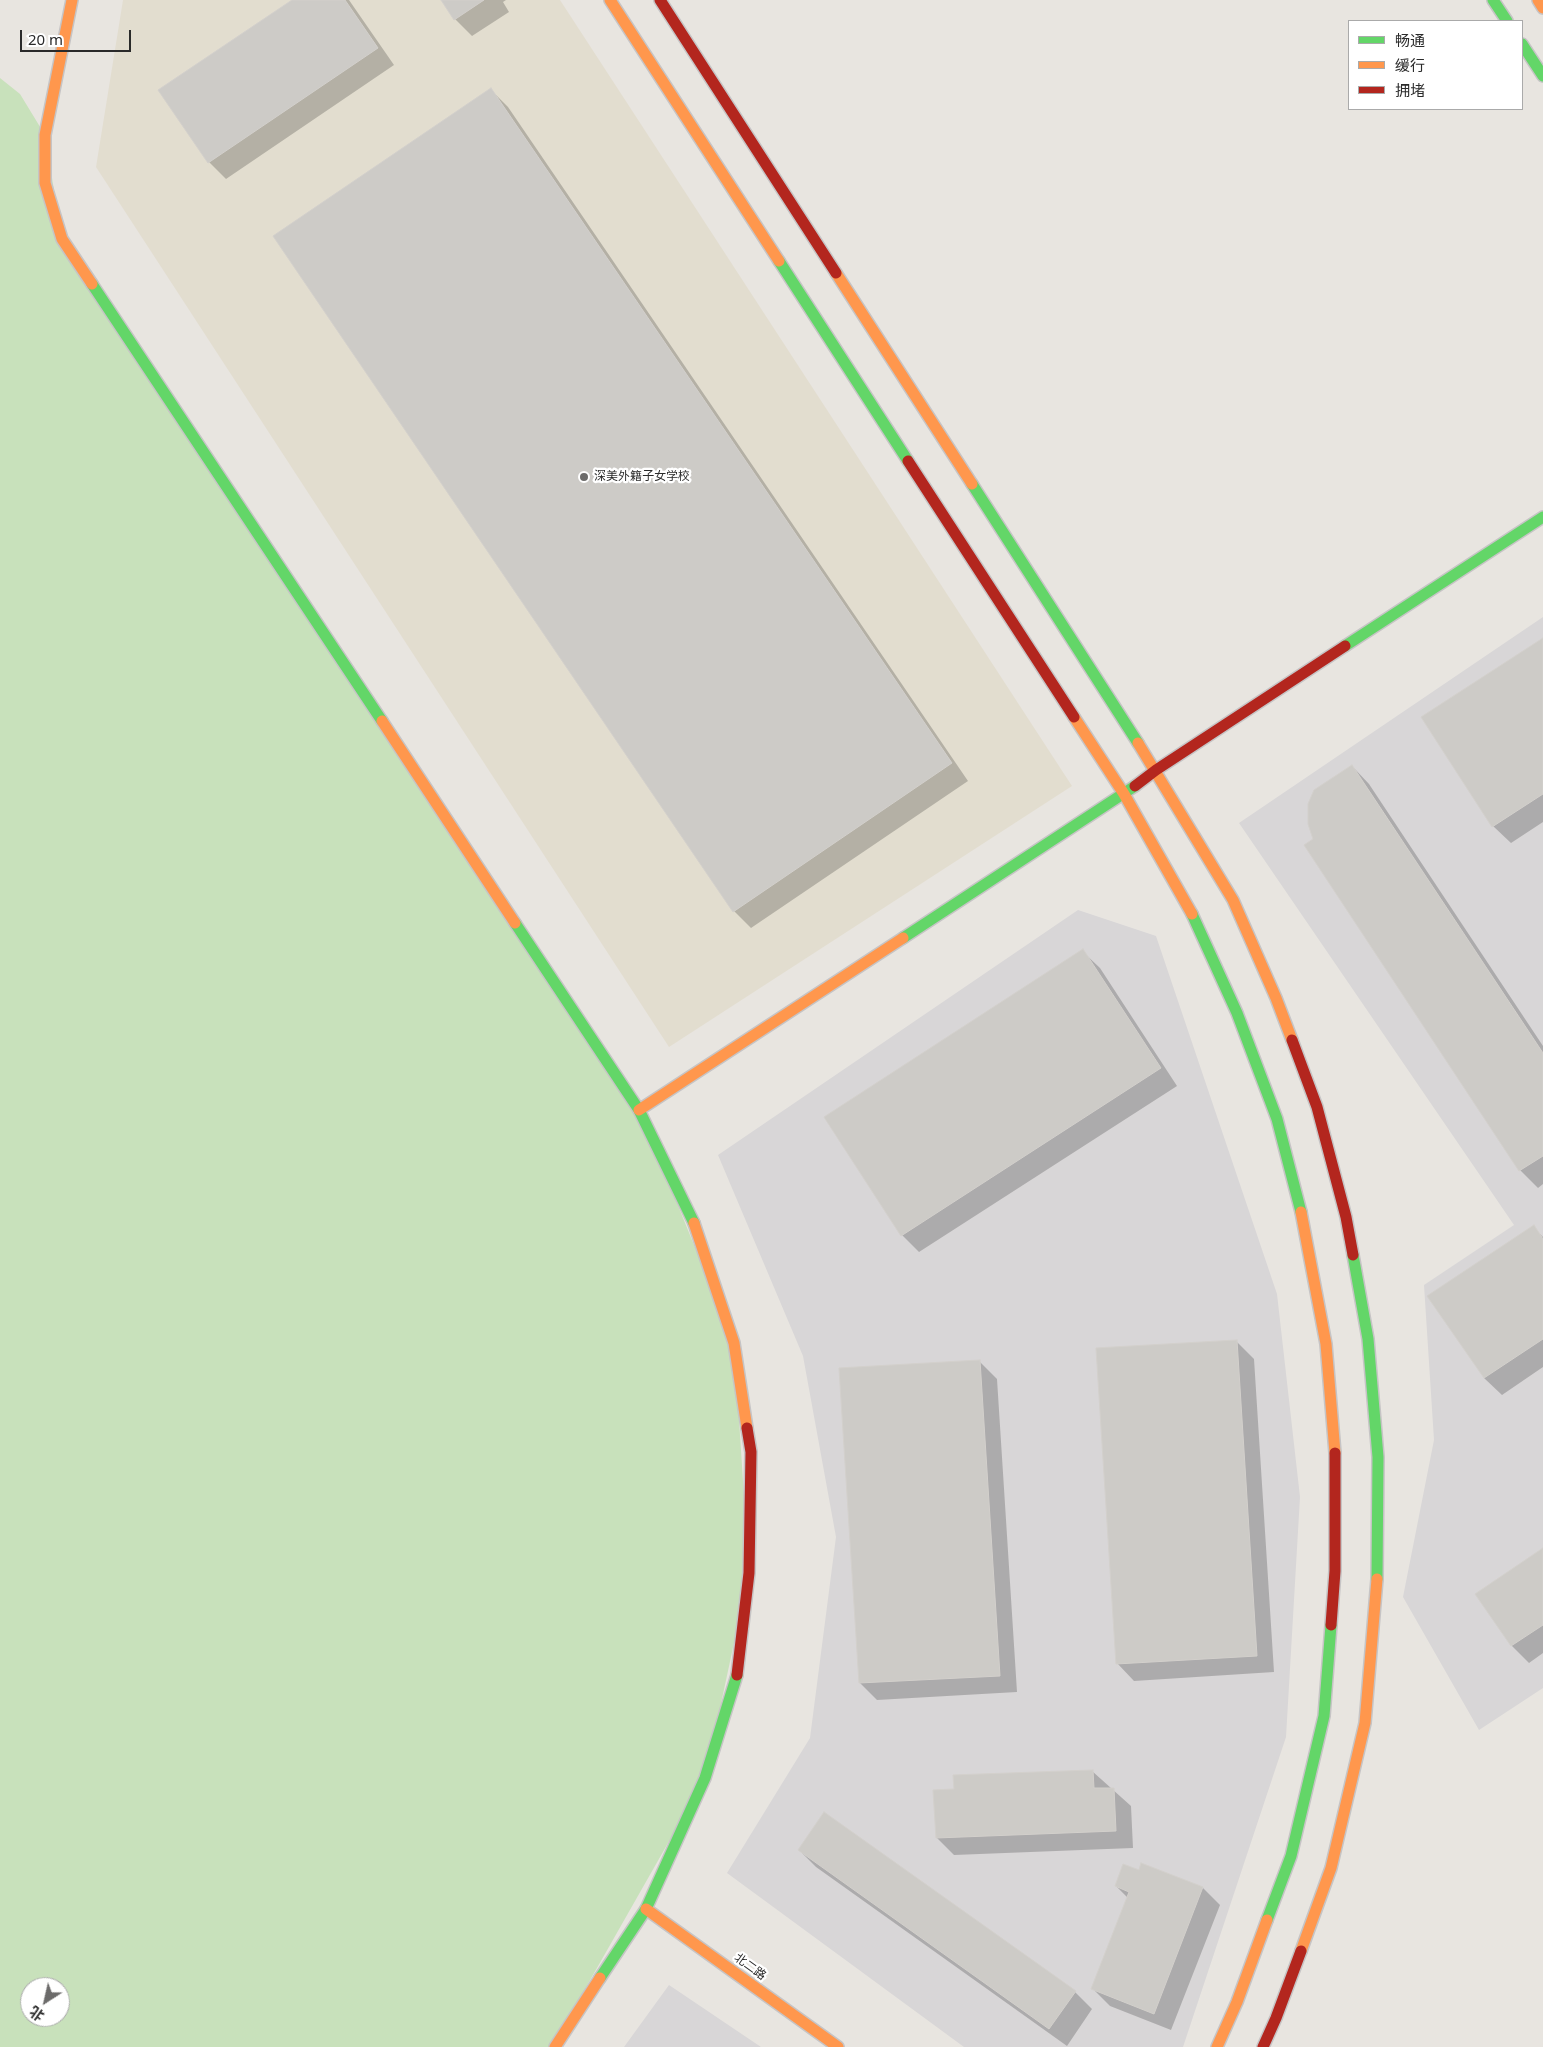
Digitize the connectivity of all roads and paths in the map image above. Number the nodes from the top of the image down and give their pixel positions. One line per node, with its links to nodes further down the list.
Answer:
1 (72, 0): 13 (street)
2 (610, 0): 12 (street)
3 (660, 0): 11 (street)
4 (1493, 0): 7 (street)
5 (1538, 0): 6 (street)
6 (1543, 8)
7 (1506, 20)
8 (1523, 46): 9 (street)
9 (1543, 76)
10 (1543, 517): 11 (street)
11 (1156, 770): 12 (street); 18 (street)
12 (1124, 794): 13 (street); 17 (street)
13 (639, 1110): 14 (street)
14 (646, 1909): 15 (street); 16 (street, 北二路)
15 (556, 2047)
16 (838, 2047)
17 (1217, 2047)
18 (1263, 2047)

